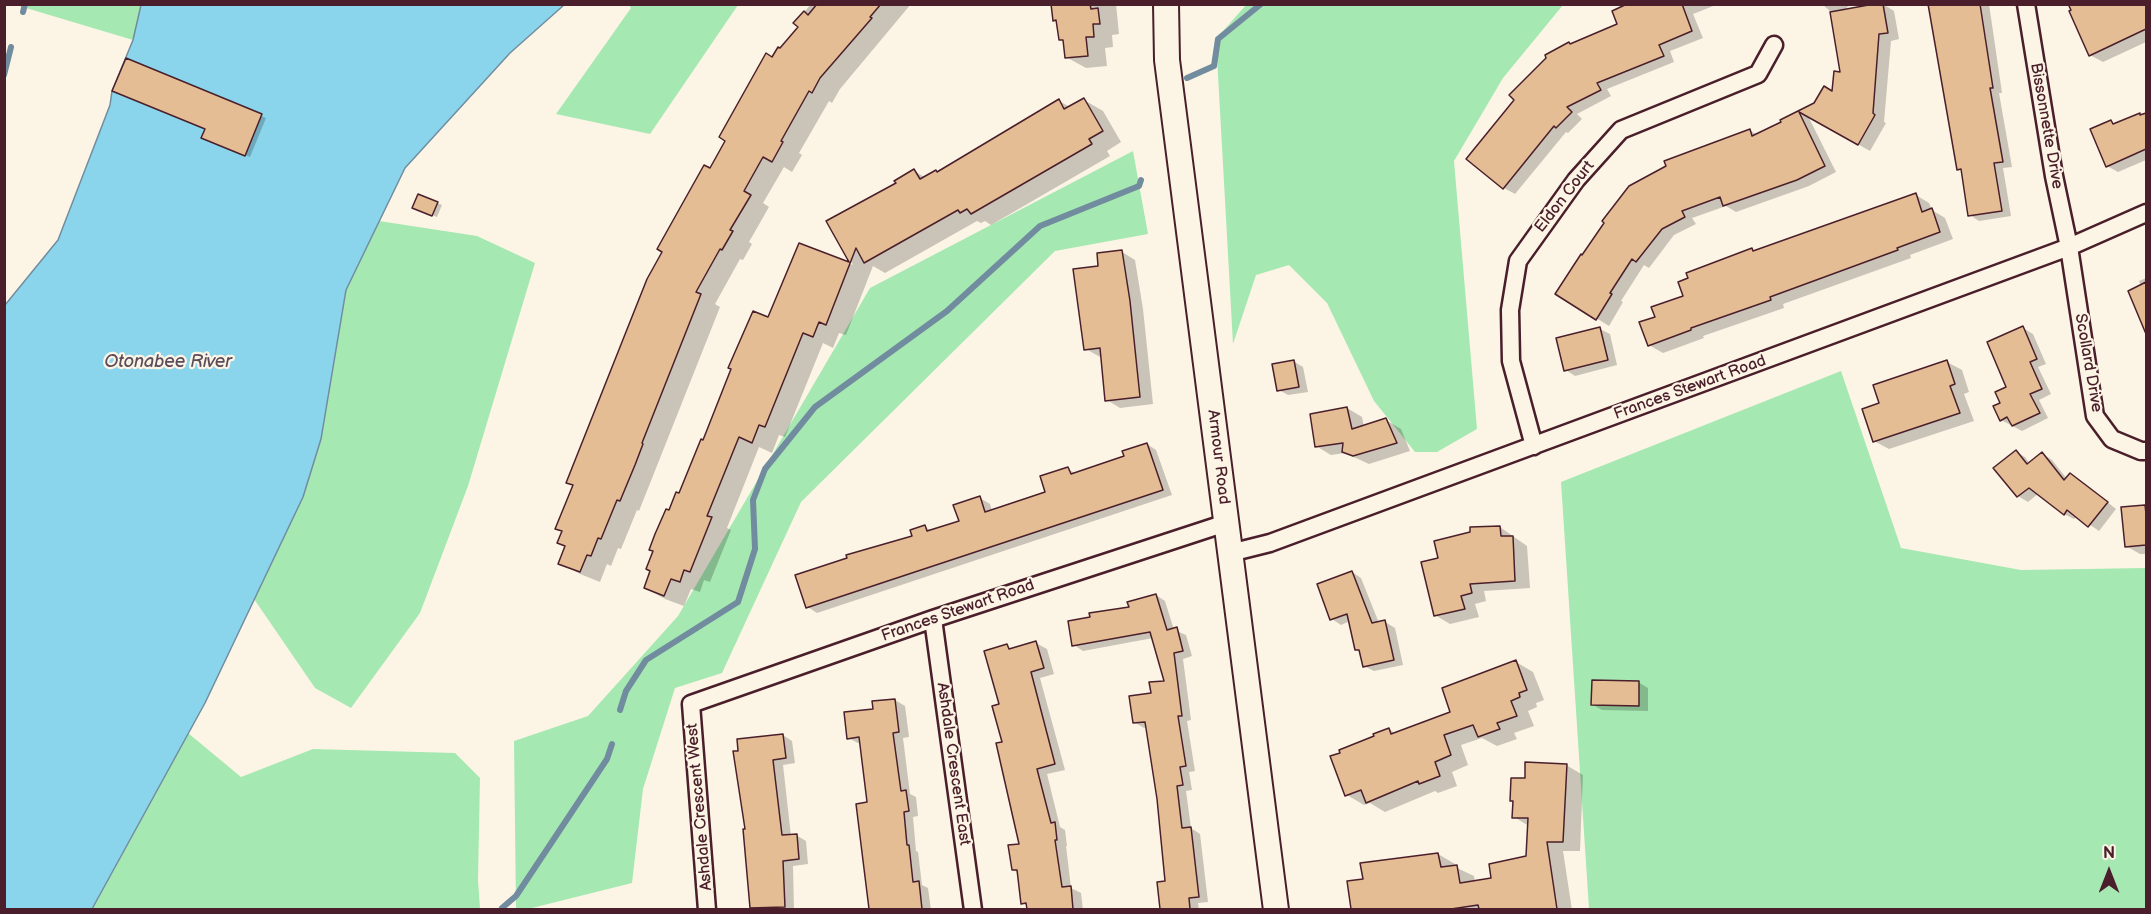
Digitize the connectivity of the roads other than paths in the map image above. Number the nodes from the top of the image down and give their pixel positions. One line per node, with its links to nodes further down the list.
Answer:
1 (1166, 4): 8 (main road, Armour Road)
2 (2026, 4): 5 (street, Bissonnette Drive)
3 (1774, 45): 6 (street, Eldon Court)
4 (2146, 213): 5 (street, Frances Stewart Road)
5 (2069, 247): 6 (street, Frances Stewart Road); 7 (street, Scollard Drive)
6 (1534, 446): 9 (street, Frances Stewart Road)
7 (2146, 451)
8 (1226, 524): 9 (main road, Armour Road); 10 (street, Frances Stewart Road)
9 (1230, 553): 14 (main road, Armour Road)
10 (933, 619): 11 (street, Frances Stewart Road); 13 (street, Ashdale Crescent East)
11 (692, 704): 12 (street, Ashdale Crescent West)
12 (707, 909)
13 (972, 909)
14 (1276, 909)

